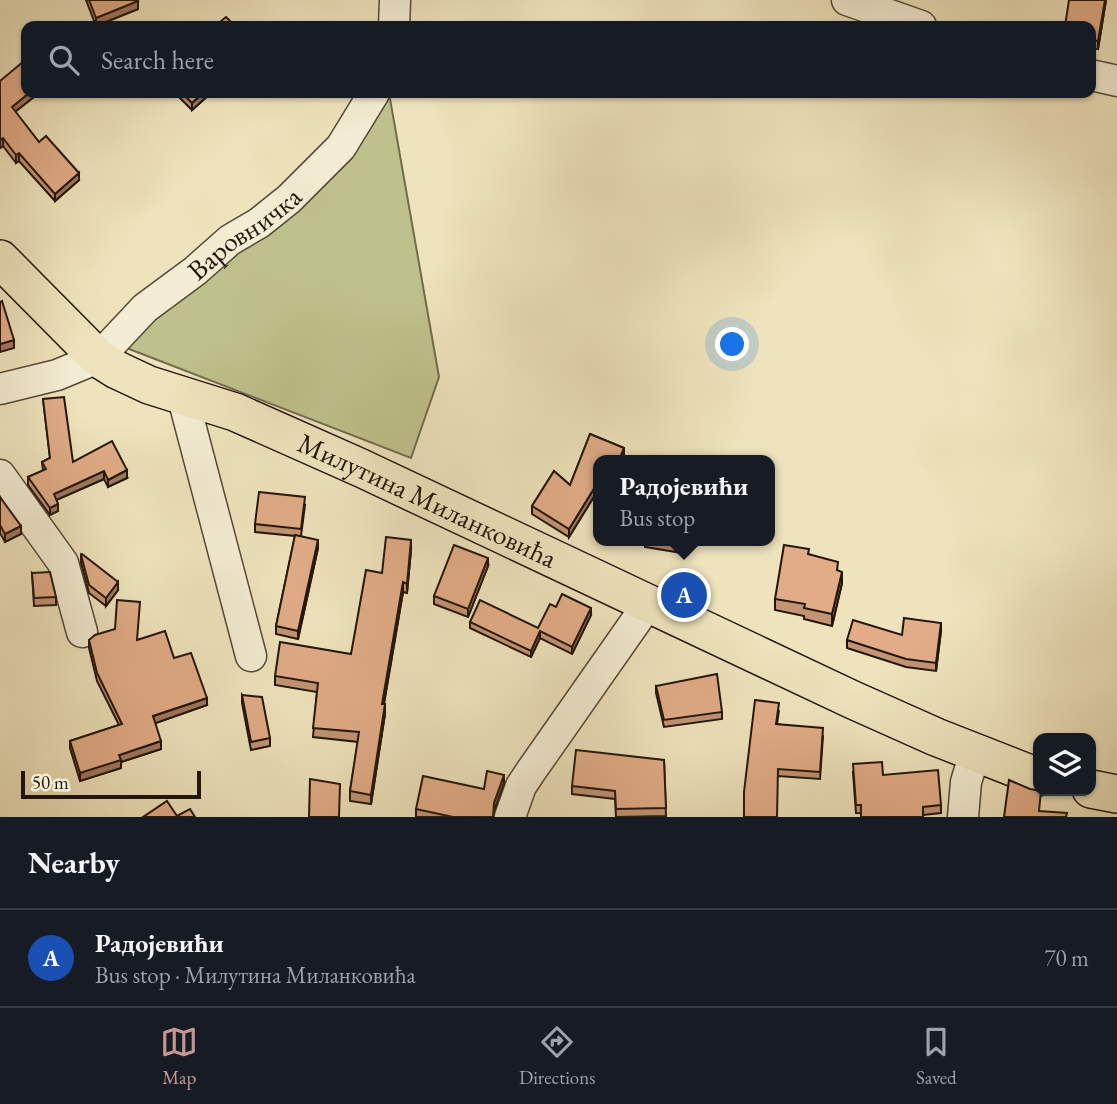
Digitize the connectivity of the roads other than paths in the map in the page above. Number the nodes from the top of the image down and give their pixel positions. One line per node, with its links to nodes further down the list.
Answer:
1 (395, 0): 3 (street)
2 (847, 0): 4 (street)
3 (394, 21)
4 (907, 21)
5 (1096, 76): 6 (street)
6 (1117, 81)
7 (371, 98): 9 (street, Варовничка)
8 (0, 258): 9 (main road, Милутина Миланковића)
9 (98, 358): 10 (street); 11 (main road, Милутина Миланковића)
10 (0, 389)
11 (182, 394): 13 (main road, Милутина Миланковића); 15 (street)
12 (0, 475): 14 (street)
13 (648, 604): 16 (main road, Милутина Миланковића); 20 (street)
14 (82, 632)
15 (251, 656)
16 (975, 752): 17 (main road, Милутина Миланковића); 21 (street)
17 (1033, 775)
18 (1096, 790): 19 (main road)
19 (1117, 794)
20 (510, 817)
21 (963, 817)

